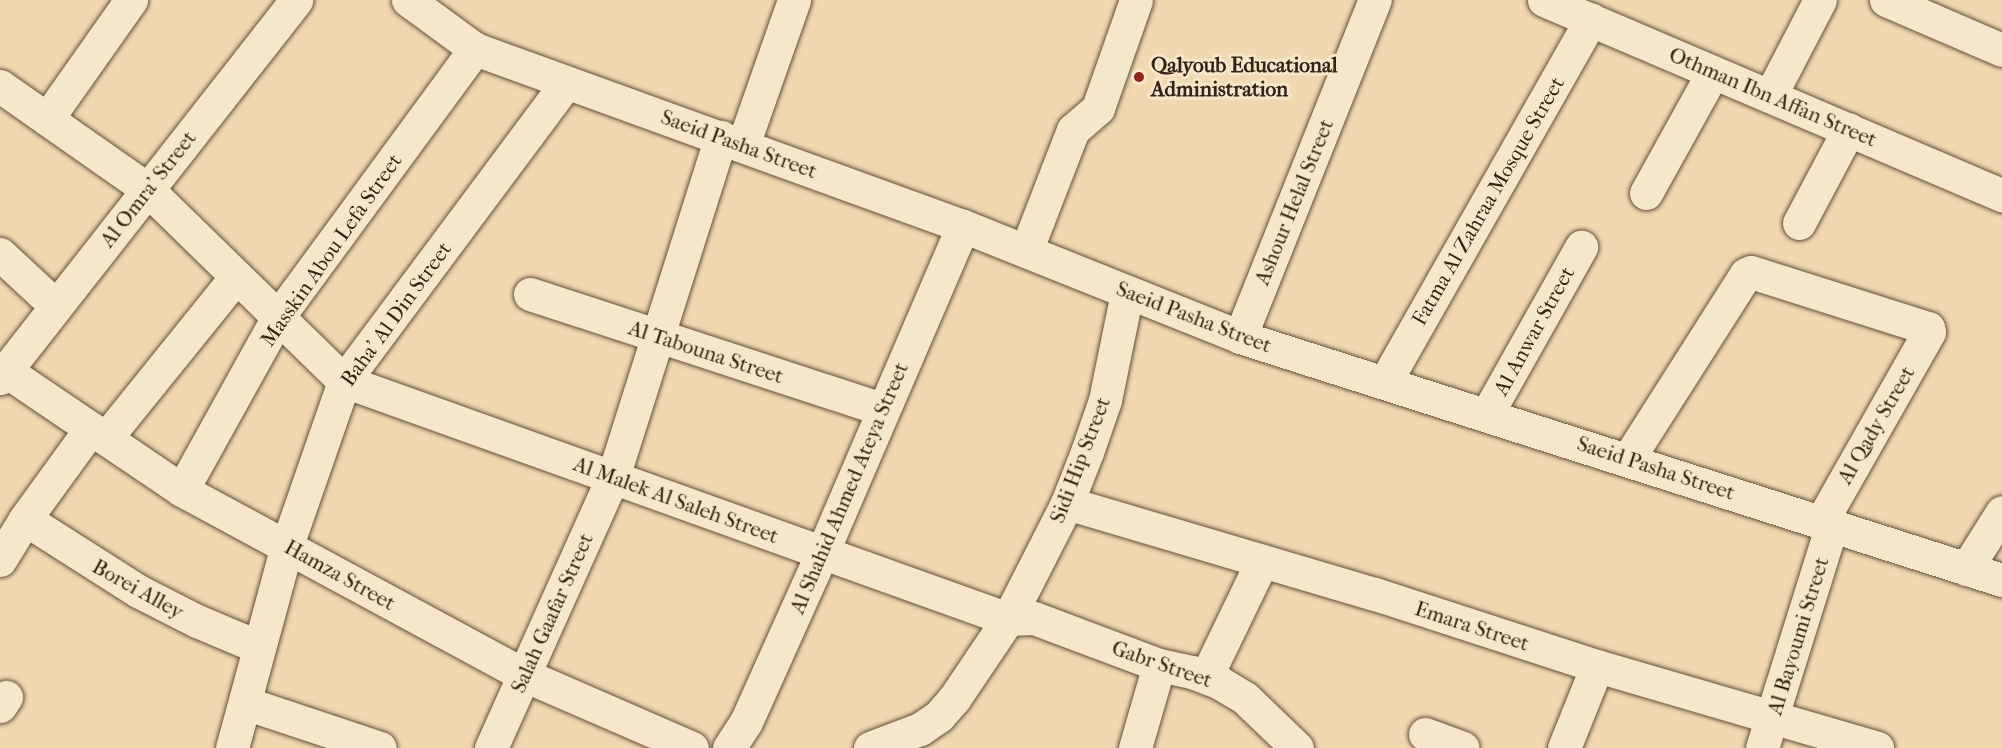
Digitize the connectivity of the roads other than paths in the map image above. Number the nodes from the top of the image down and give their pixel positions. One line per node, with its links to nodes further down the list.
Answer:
1 (131, 0): 17 (street)
2 (296, 0): 20 (street, Al Omra' Street)
3 (794, 0): 19 (street, Salah Gaafar Street)
4 (1136, 0): 26 (street)
5 (1375, 0): 34 (street, Ashour Helal Street)
6 (1544, 0): 10 (street, Othman Ibn Affan Street)
7 (1820, 0): 16 (street)
8 (1886, 0): 12 (street)
9 (417, 3): 11 (street, Saeid Pasha Street)
10 (1591, 20): 13 (street, Othman Ibn Affan Street); 37 (street, Fatma Al Zahraa Mosque Street)
11 (475, 49): 14 (street, Saeid Pasha Street); 32 (street, Masskin Abou Lefa Street)
12 (2002, 50)
13 (1713, 72): 16 (street, Othman Ibn Affan Street); 21 (street)
14 (566, 83): 19 (street, Saeid Pasha Street); 36 (street, Baha' Al Din Street)
15 (0, 86): 17 (street)
16 (1770, 96): 18 (street, Othman Ibn Affan Street)
17 (47, 119): 20 (street)
18 (1849, 129): 22 (street, Othman Ibn Affan Street); 23 (street)
19 (732, 141): 24 (street, Saeid Pasha Street); 33 (street, Salah Gaafar Street)
20 (147, 189): 28 (street); 31 (street, Al Omra' Street)
21 (1646, 193)
22 (2002, 195)
23 (1799, 223)
24 (963, 226): 26 (street, Saeid Pasha Street); 38 (street, Al Shahid Ahmed Ateya Street)
25 (1581, 247): 39 (street, Al Anwar Street)
26 (1026, 251): 29 (street, Saeid Pasha Street)
27 (0, 254): 31 (street)
28 (236, 277): 32 (street); 40 (street)
29 (1127, 293): 34 (street, Saeid Pasha Street); 44 (street, Sidi Hip Street)
30 (530, 294): 33 (street, Al Tabouna Street)
31 (56, 306): 35 (street, Al Omra' Street)
32 (278, 317): 36 (street); 43 (street, Masskin Abou Lefa Street)
33 (658, 336): 38 (street, Al Tabouna Street); 42 (street, Salah Gaafar Street)
34 (1240, 337): 37 (street, Saeid Pasha Street)
35 (3, 374): 40 (street, Hamza Street)
36 (344, 381): 42 (street, Al Malek Al Saleh Street); 48 (street, Baha' Al Din Street)
37 (1384, 382): 39 (street, Saeid Pasha Street)
38 (882, 410): 49 (street, Al Shahid Ahmed Ateya Street)
39 (1488, 414): 41 (street, Saeid Pasha Street)
40 (98, 433): 43 (street, Hamza Street); 46 (street)
41 (1628, 459): 47 (street, Saeid Pasha Street); 47 (street, Al Qady Street)
42 (613, 477): 49 (street, Al Malek Al Saleh Street); 58 (street, Salah Gaafar Street)
43 (182, 490): 48 (street, Hamza Street)
44 (1067, 503): 51 (street, Emara Street); 54 (street, Sidi Hip Street)
45 (2002, 512): 52 (street)
46 (25, 519): 50 (street); 55 (street, Borei Alley)
47 (1827, 522): 52 (street, Saeid Pasha Street); 61 (street, Al Bayoumi Street)
48 (287, 545): 55 (street, Baha' Al Din Street); 58 (street, Hamza Street)
49 (822, 553): 54 (street, Al Malek Al Saleh Street); 69 (street, Al Shahid Ahmed Ateya Street)
50 (0, 560)
51 (1262, 561): 57 (street, Emara Street); 59 (street)
52 (1966, 569): 53 (street, Saeid Pasha Street)
53 (2002, 580)
54 (1008, 619): 56 (street, Gabr Street); 64 (street)
55 (259, 647): 60 (street, Baha' Al Din Street)
56 (1159, 665): 59 (street, Gabr Street); 70 (street)
57 (1597, 666): 61 (street, Emara Street); 72 (street)
58 (524, 675): 67 (street, Salah Gaafar Street); 68 (street, Hamza Street)
59 (1206, 678): 63 (street, Gabr Street)
60 (245, 703): 65 (street, Baha' Al Din Street); 66 (street)
61 (1767, 733): 73 (street, Emara Street)
62 (1425, 734): 71 (street)
63 (1283, 742)
64 (889, 744)
65 (232, 748)
66 (380, 748)
67 (491, 748)
68 (692, 748)
69 (729, 748)
70 (1135, 748)
71 (1463, 748)
72 (1563, 748)
73 (1877, 748)

